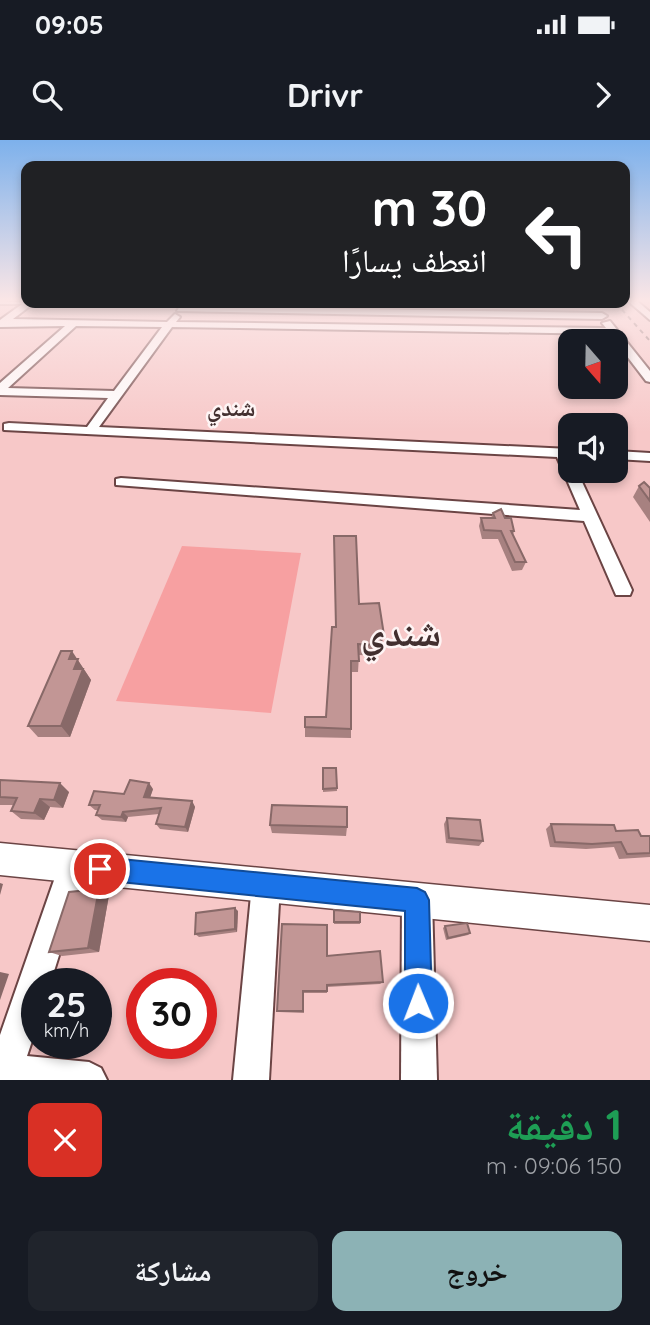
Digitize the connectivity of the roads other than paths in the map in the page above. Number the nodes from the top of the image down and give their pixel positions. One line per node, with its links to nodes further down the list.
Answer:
1 (50, 345): 5 (street)
2 (154, 345): 6 (street)
3 (628, 350): 4 (street)
4 (650, 379)
5 (0, 391): 6 (street)
6 (117, 395): 8 (street)
7 (9, 428): 8 (street)
8 (90, 431): 9 (street)
9 (558, 453)
10 (628, 456): 11 (street)
11 (650, 457)
12 (121, 482): 14 (street)
13 (577, 483): 14 (street)
14 (590, 516): 15 (street)
15 (623, 590)
16 (0, 859): 17 (main road)
17 (73, 866): 18 (main road); 21 (street)
18 (266, 885): 19 (main road); 23 (street)
19 (417, 900): 20 (main road); 24 (street)
20 (650, 923)
21 (3, 1074): 22 (street)
22 (89, 1080)
23 (251, 1080)
24 (419, 1080)

